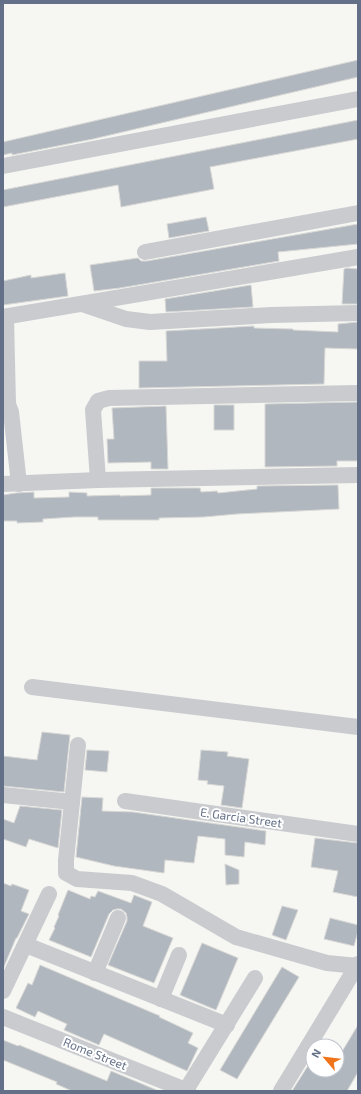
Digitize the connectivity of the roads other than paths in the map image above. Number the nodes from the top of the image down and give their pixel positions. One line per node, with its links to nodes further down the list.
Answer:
1 (358, 99): 2 (street)
2 (3, 166)
3 (358, 212): 4 (street)
4 (145, 252)
5 (358, 257): 6 (street)
6 (81, 304): 7 (street); 8 (street)
7 (358, 313)
8 (4, 317): 10 (street)
9 (358, 393): 12 (street)
10 (6, 402): 14 (street)
11 (358, 475): 12 (street)
12 (98, 480): 14 (street)
13 (3, 484): 14 (street)
14 (19, 484)
15 (32, 686): 16 (street)
16 (358, 727)
17 (78, 744): 20 (street)
18 (4, 797): 20 (street)
19 (125, 800): 21 (street, E. Garcia Street)
20 (72, 802): 26 (street)
21 (358, 834)
22 (49, 894): 24 (street)
23 (118, 918): 27 (street)
24 (26, 945): 27 (street); 29 (street)
25 (179, 954): 30 (street)
26 (358, 965): 34 (street)
27 (96, 973): 30 (street)
28 (255, 978): 32 (street)
29 (3, 991)
30 (161, 999): 32 (street)
31 (3, 1017): 33 (street, Rome Street)
32 (227, 1025): 33 (street)
33 (187, 1091)
34 (281, 1091)

